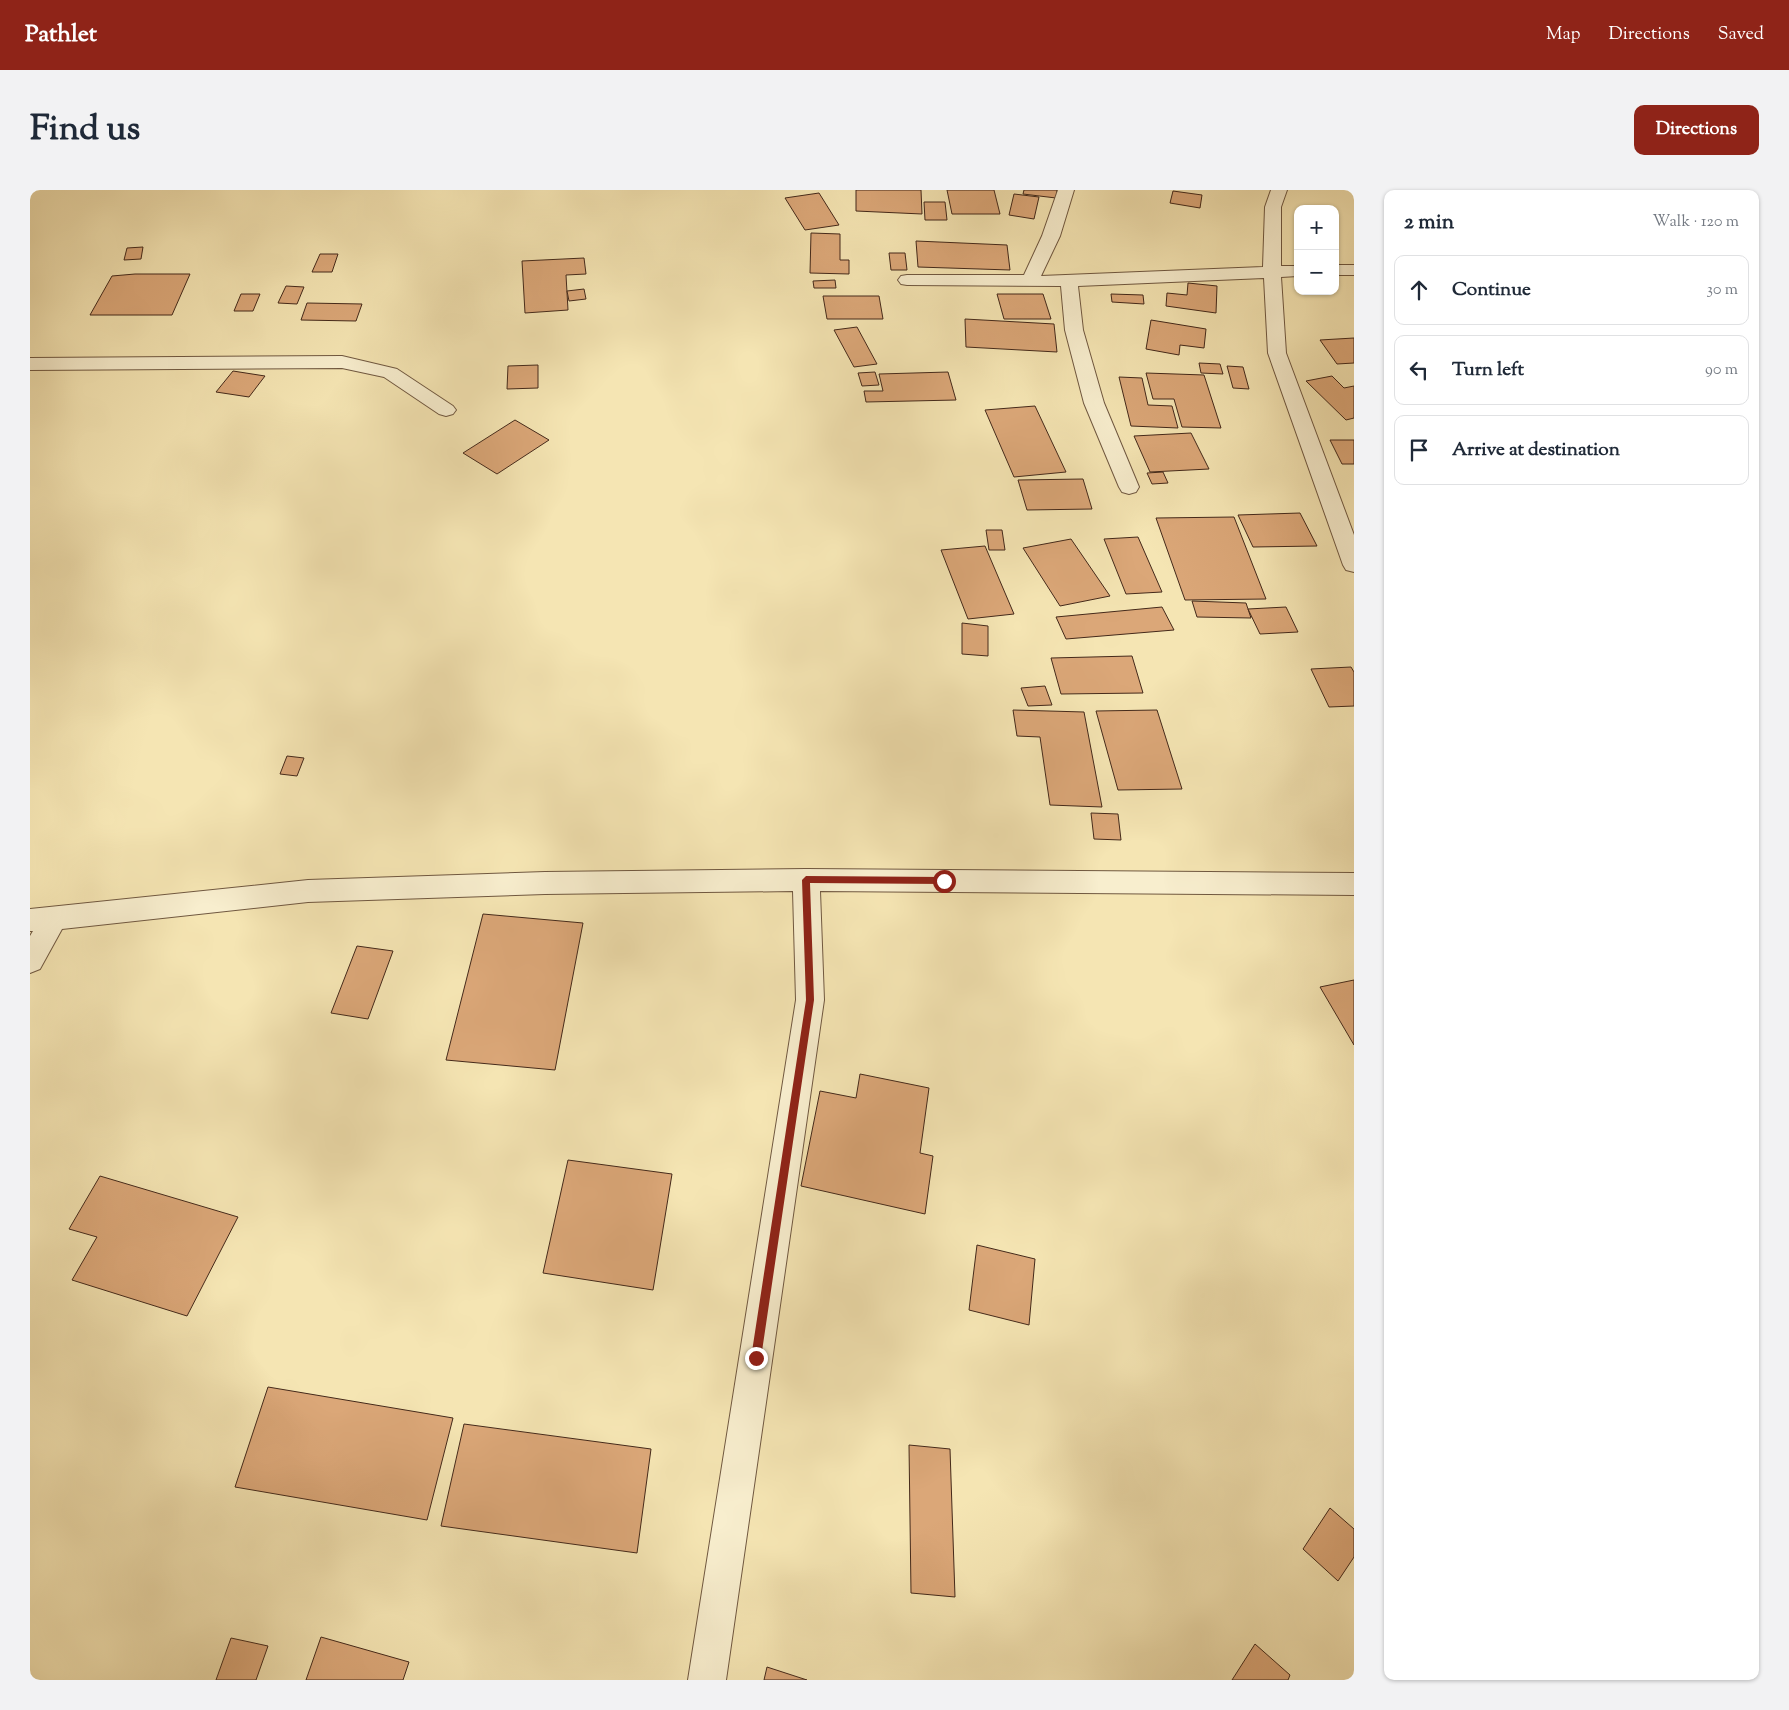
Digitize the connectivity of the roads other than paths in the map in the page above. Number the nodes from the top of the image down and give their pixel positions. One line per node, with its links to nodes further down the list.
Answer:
1 (1066, 190): 7 (street)
2 (1280, 190): 6 (street)
3 (1339, 270): 4 (street)
4 (1354, 270)
5 (1294, 271): 6 (street)
6 (1272, 272): 9 (street); 13 (street)
7 (1031, 279): 8 (street); 9 (street)
8 (907, 280)
9 (1069, 281): 12 (street)
10 (30, 364): 11 (street)
11 (446, 410)
12 (1129, 487)
13 (1354, 565)
14 (806, 880): 15 (street); 16 (street); 18 (street)
15 (1354, 884)
16 (42, 919): 17 (street)
17 (30, 961)
18 (707, 1680)

